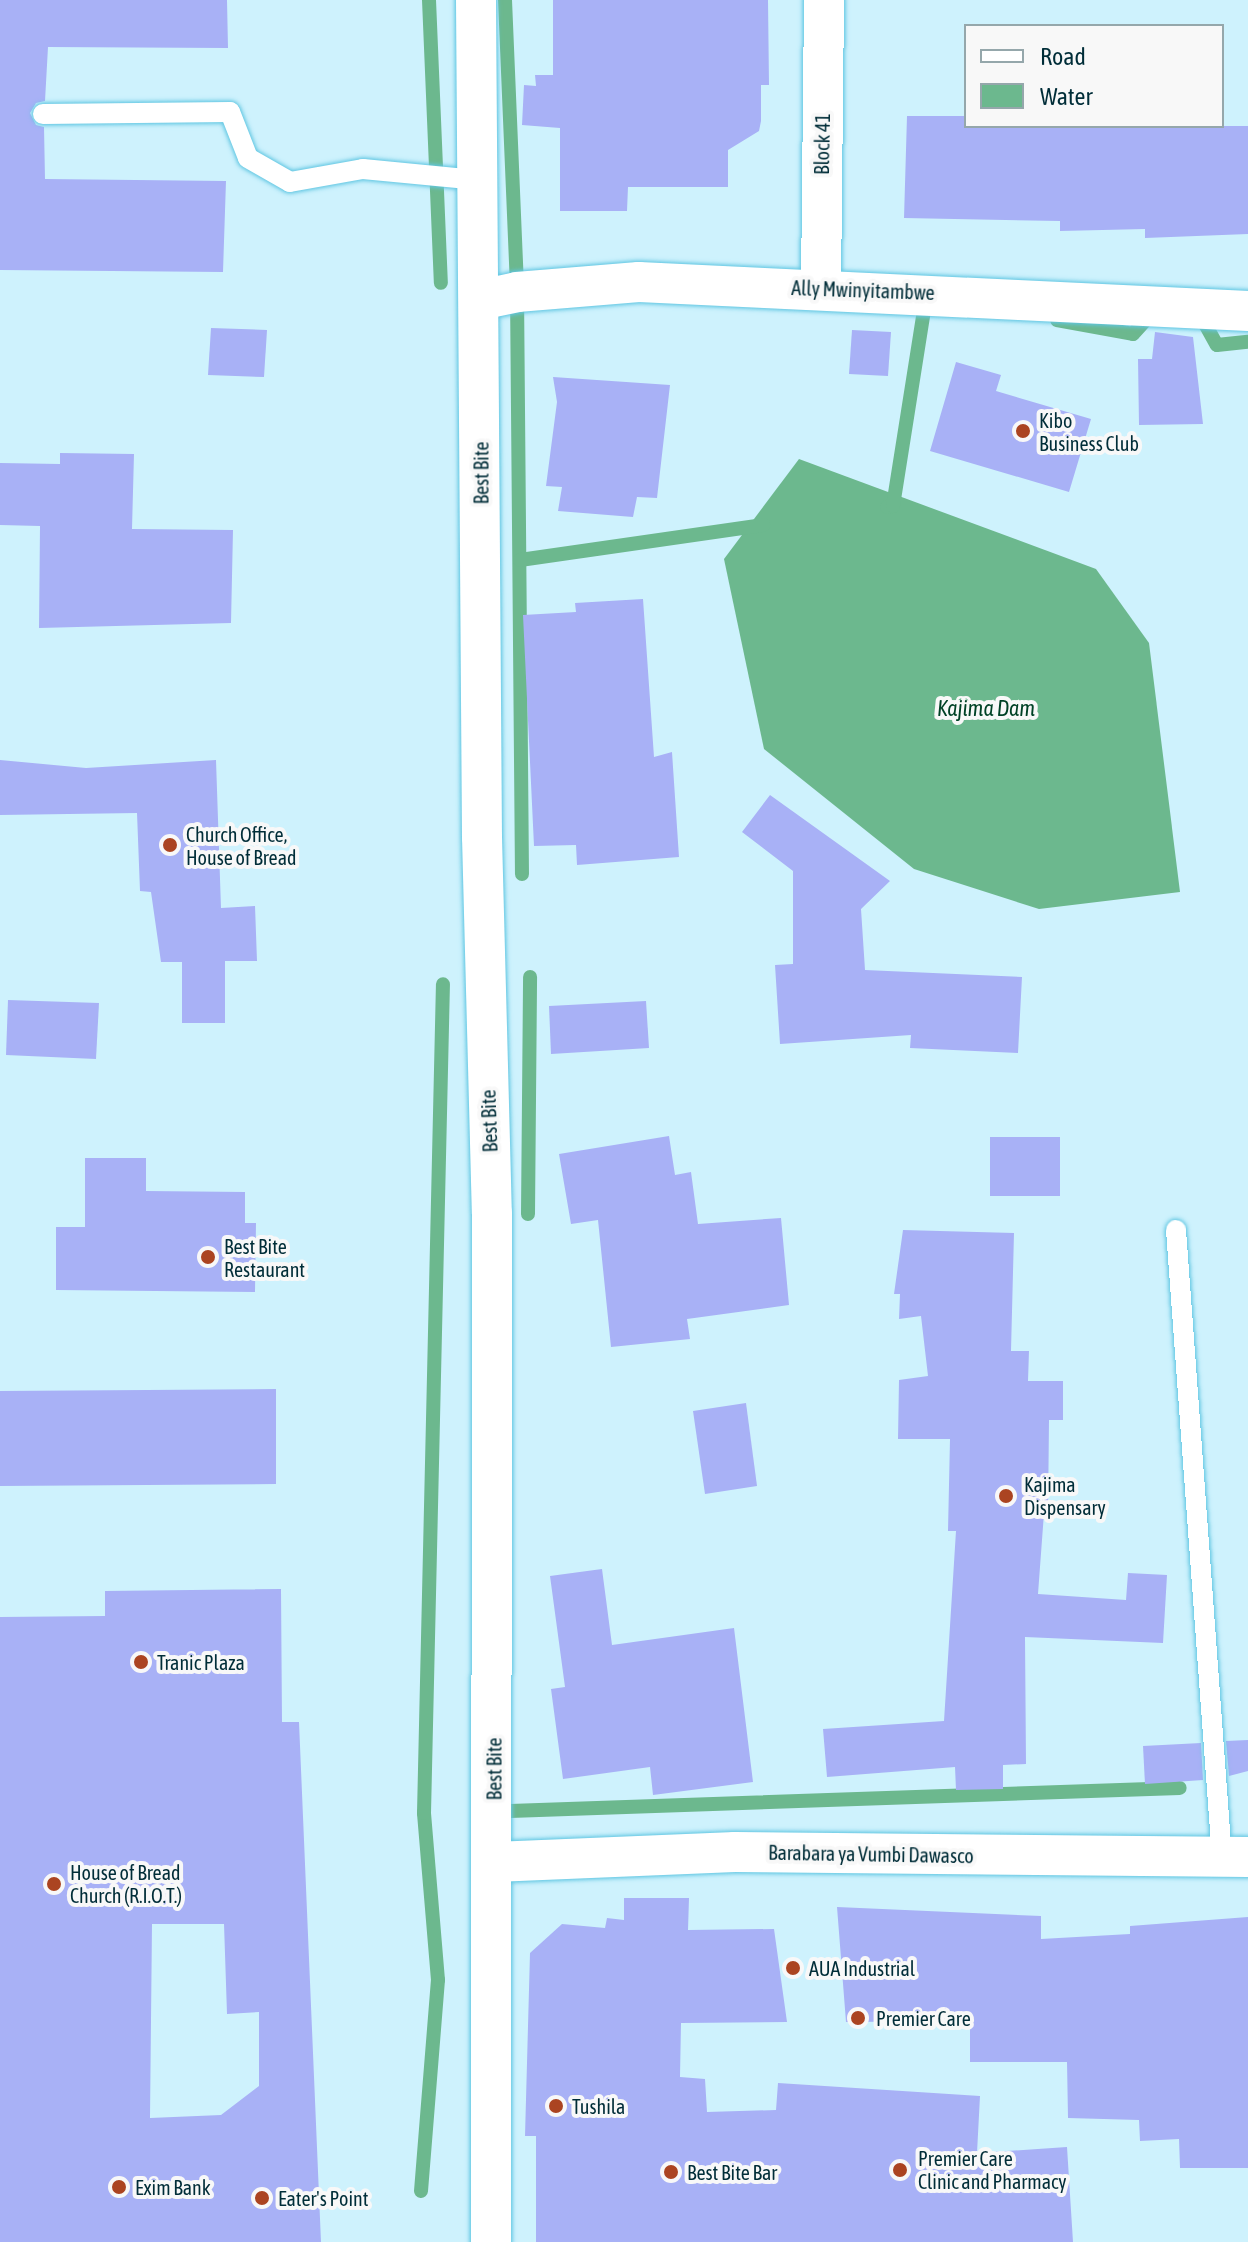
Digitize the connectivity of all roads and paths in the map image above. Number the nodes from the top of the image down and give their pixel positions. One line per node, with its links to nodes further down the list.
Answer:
1 (476, 0): 4 (street, Best Bite)
2 (824, 0): 5 (street, Block 41)
3 (43, 114): 4 (lane)
4 (478, 180): 6 (street, Best Bite)
5 (821, 288): 6 (street, Ally Mwinyitambwe); 7 (street, Ally Mwinyitambwe)
6 (480, 300): 10 (street, Best Bite)
7 (1248, 311)
8 (1176, 1230): 9 (lane)
9 (1235, 1857): 10 (street, Barabara ya Vumbi Dawasco)
10 (494, 1862): 11 (street, Best Bite)
11 (491, 2242)

